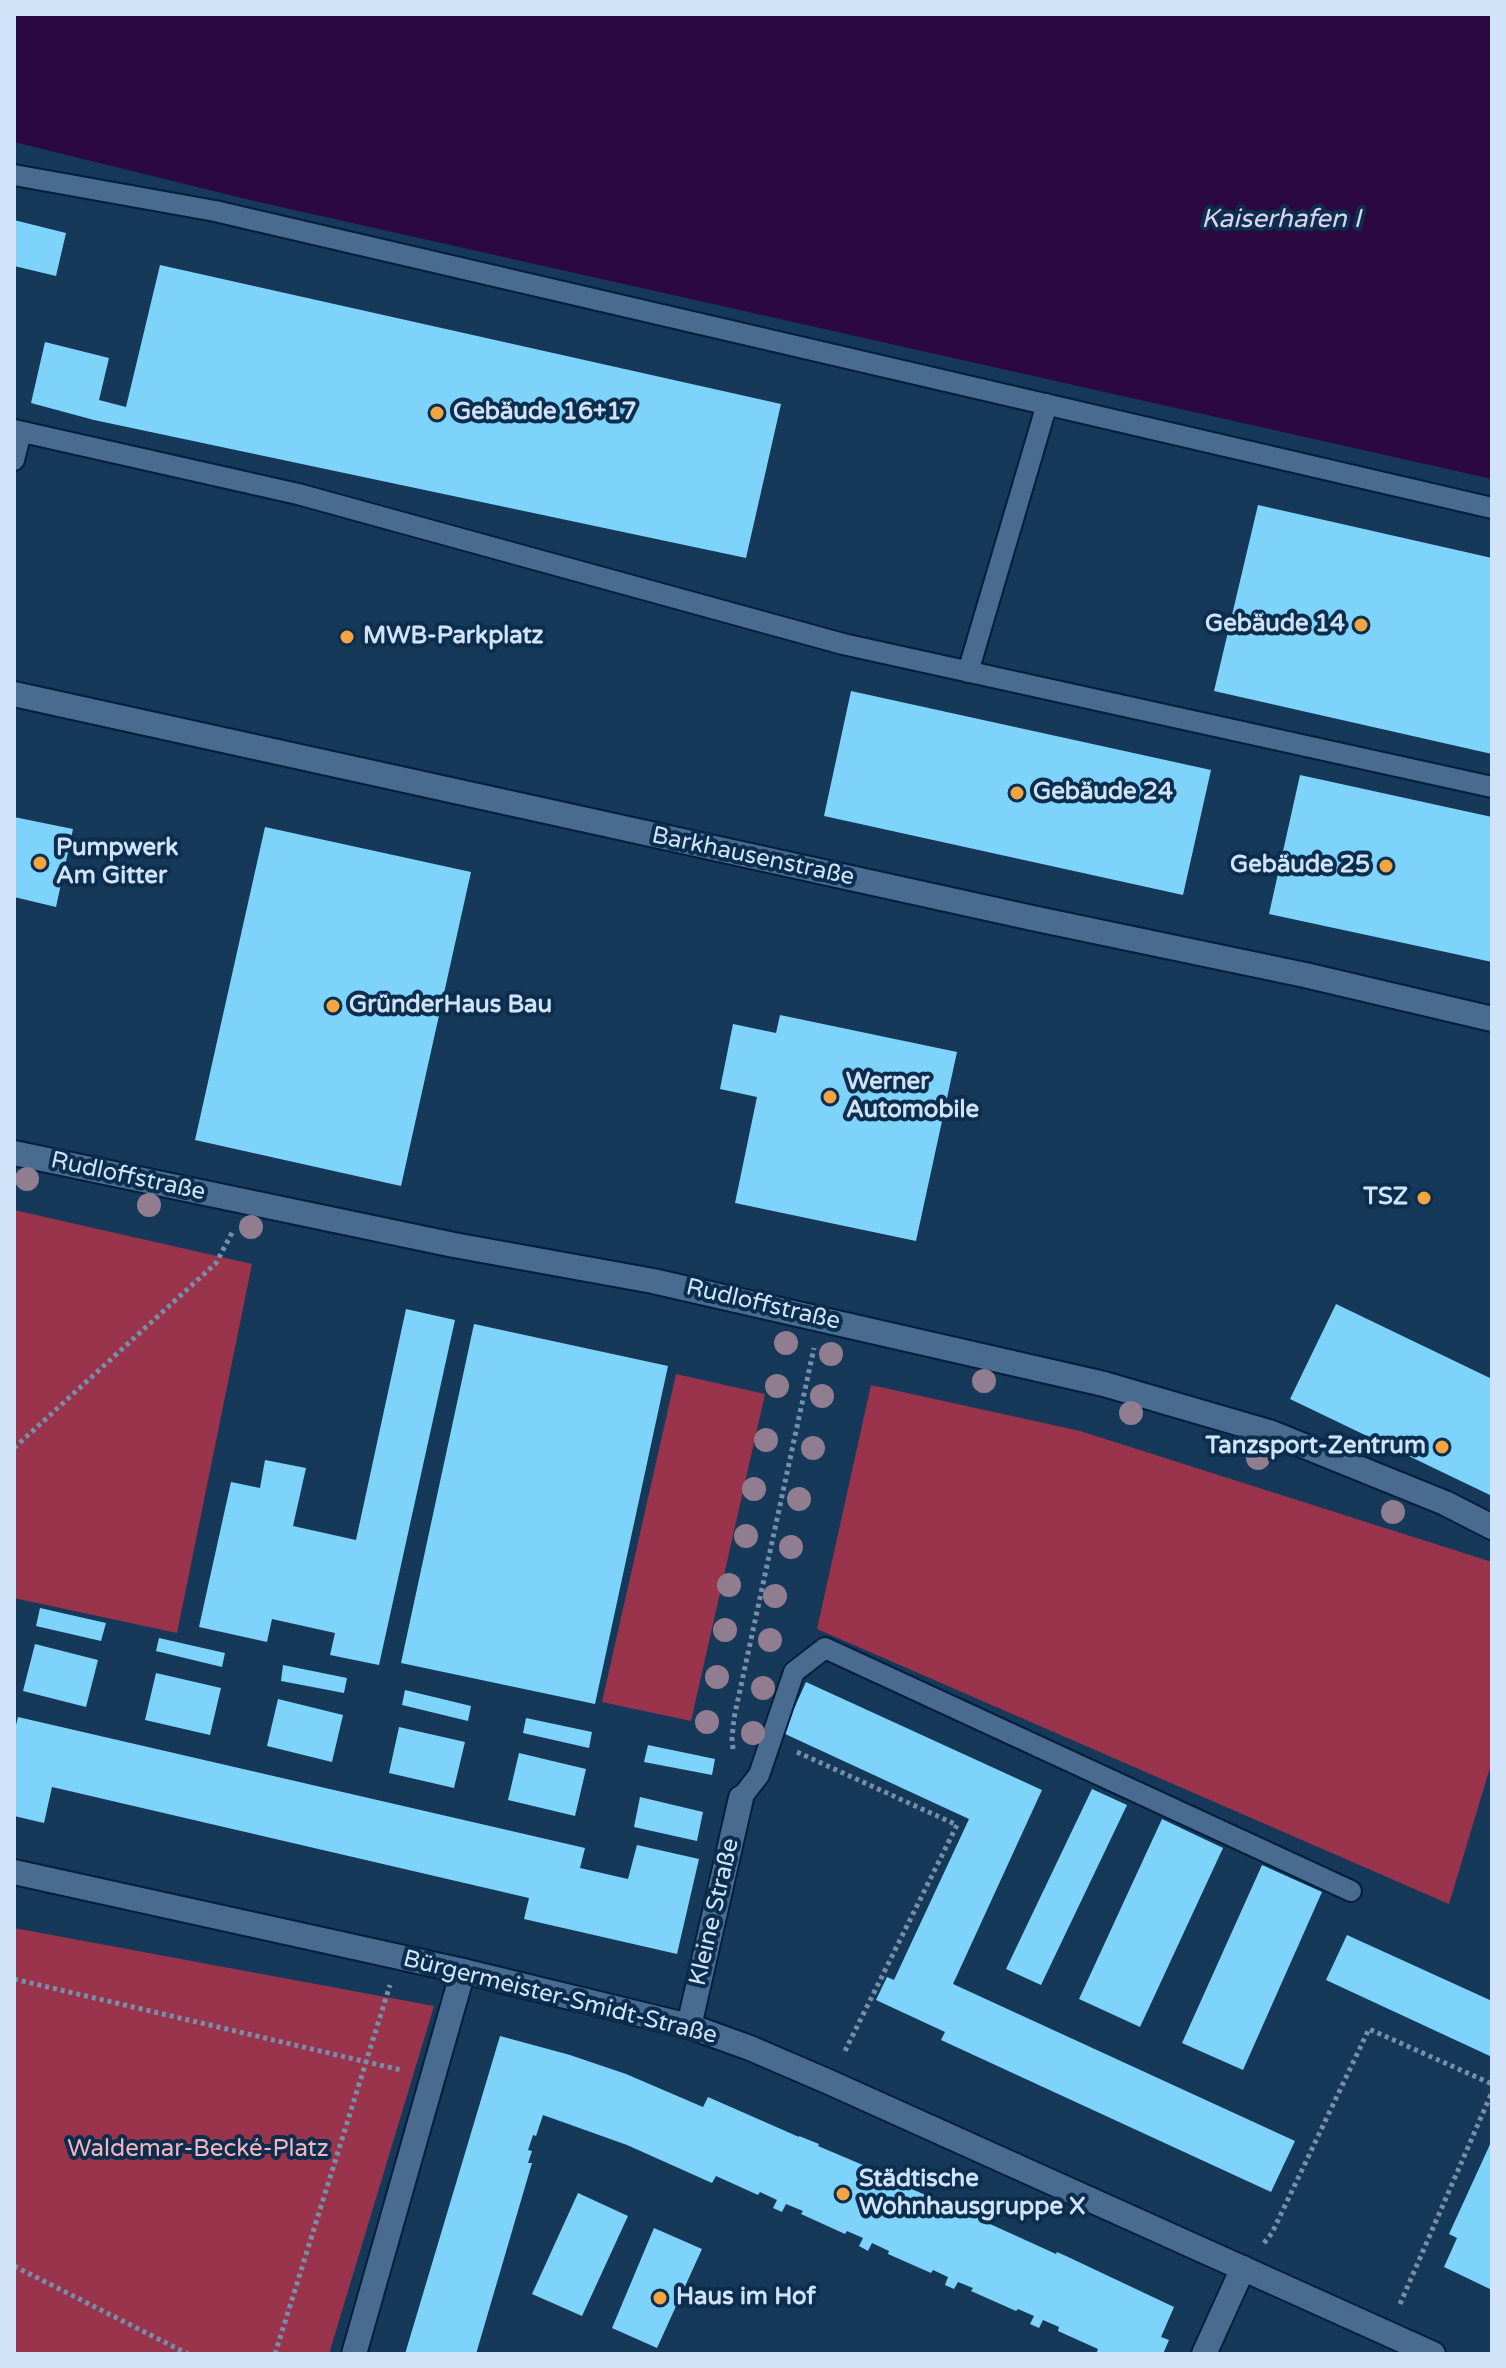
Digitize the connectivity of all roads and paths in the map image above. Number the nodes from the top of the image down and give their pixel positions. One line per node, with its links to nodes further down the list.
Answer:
1 (14, 175): 2 (lane)
2 (1047, 404): 5 (lane); 6 (lane)
3 (17, 431): 4 (lane); 6 (lane)
4 (14, 460)
5 (1492, 508)
6 (968, 672): 8 (lane)
7 (14, 694): 9 (street, Barkhausenstraße)
8 (1492, 787)
9 (1492, 1019)
10 (14, 1153): 11 (street, Rudloffstraße)
11 (249, 1202): 12 (street, Rudloffstraße); 13 (path)
12 (820, 1319): 14 (street, Rudloffstraße); 16 (path)
13 (14, 1448)
14 (1492, 1527)
15 (771, 1740): 16 (lane); 18 (lane); 25 (path)
16 (741, 1798): 22 (street, Kleine Straße)
17 (14, 1872): 19 (street, Bürgermeister-Smidt-Straße)
18 (1351, 1891)
19 (399, 1958): 20 (street, Bürgermeister-Smidt-Straße); 23 (path)
20 (463, 1971): 22 (street, Bürgermeister-Smidt-Straße); 24 (street)
21 (14, 1979): 23 (path)
22 (689, 2026): 25 (street, Bürgermeister-Smidt-Straße)
23 (366, 2061): 24 (path); 32 (path)
24 (433, 2077): 33 (street)
25 (829, 2082): 29 (street, Bürgermeister-Smidt-Straße)
26 (1492, 2084): 29 (path)
27 (1492, 2092): 30 (path)
28 (14, 2266): 31 (path)
29 (1243, 2268): 30 (street, Bürgermeister-Smidt-Straße); 34 (street)
30 (1387, 2333): 35 (street, Bürgermeister-Smidt-Straße)
31 (188, 2354)
32 (275, 2354)
33 (354, 2354)
34 (1204, 2354)
35 (1433, 2354)

